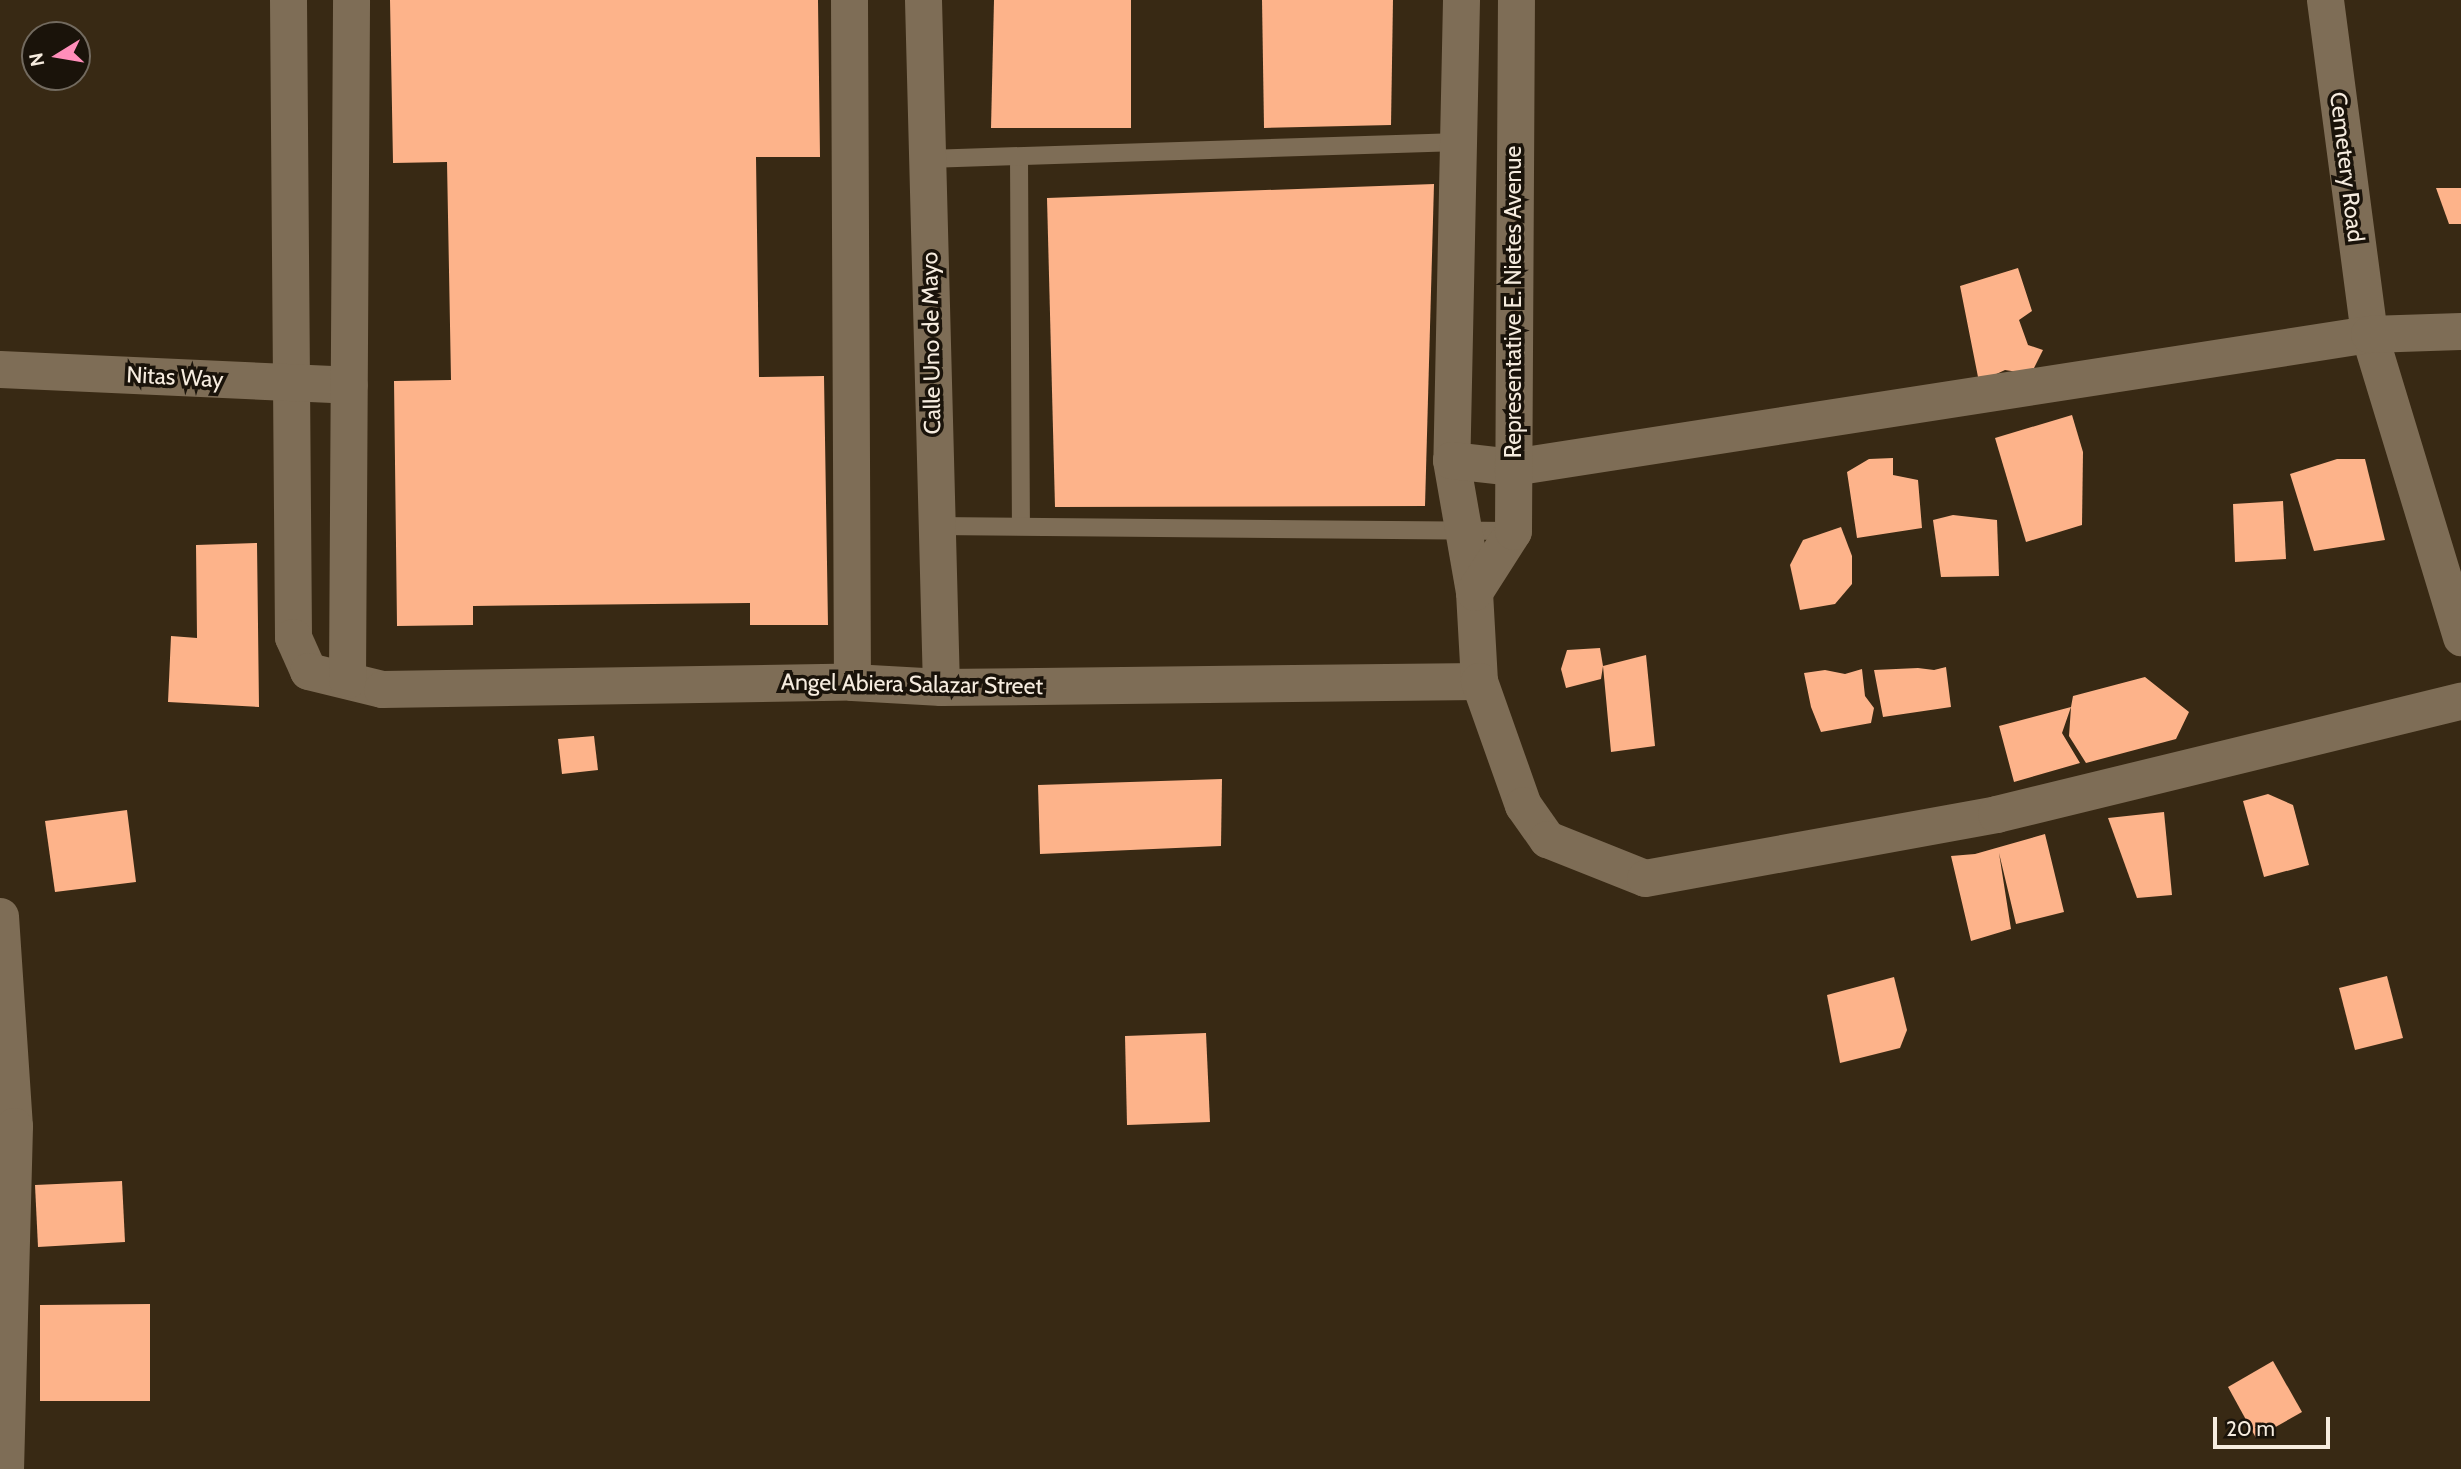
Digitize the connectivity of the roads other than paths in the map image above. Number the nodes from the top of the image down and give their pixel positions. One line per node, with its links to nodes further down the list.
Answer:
1 (288, 0): 14 (street)
2 (351, 0): 15 (street)
3 (849, 0): 26 (street)
4 (923, 0): 10 (street, Calle Uno de Mayo)
5 (1461, 0): 8 (street)
6 (1516, 0): 17 (street, Representative E. Nietes Avenue)
7 (2325, 0): 12 (street, Cemetery Road)
8 (1460, 142): 9 (lane); 16 (street)
9 (1019, 157): 10 (lane); 19 (lane)
10 (927, 159): 18 (street, Calle Uno de Mayo)
11 (2461, 331): 12 (street)
12 (2369, 334): 17 (street); 23 (street, Cemetery Road)
13 (0, 369): 14 (street, Nitas Way)
14 (292, 383): 15 (street, Nitas Way); 24 (street, Angel Abiera Salazar Street)
15 (349, 385): 24 (street)
16 (1451, 460): 17 (street); 20 (street)
17 (1512, 467): 21 (street, Representative E. Nietes Avenue)
18 (936, 526): 19 (lane); 27 (street, Calle Uno de Mayo)
19 (1021, 526): 20 (lane)
20 (1465, 529): 21 (lane); 22 (street)
21 (1513, 531): 22 (street)
22 (1474, 592): 25 (street)
23 (2461, 637)
24 (347, 680): 26 (street, Angel Abiera Salazar Street)
25 (1479, 681): 27 (street, Angel Abiera Salazar Street); 28 (street)
26 (852, 682): 27 (street, Angel Abiera Salazar Street)
27 (940, 687)
28 (2461, 701)
29 (0, 916): 30 (street)
30 (5, 1469)

